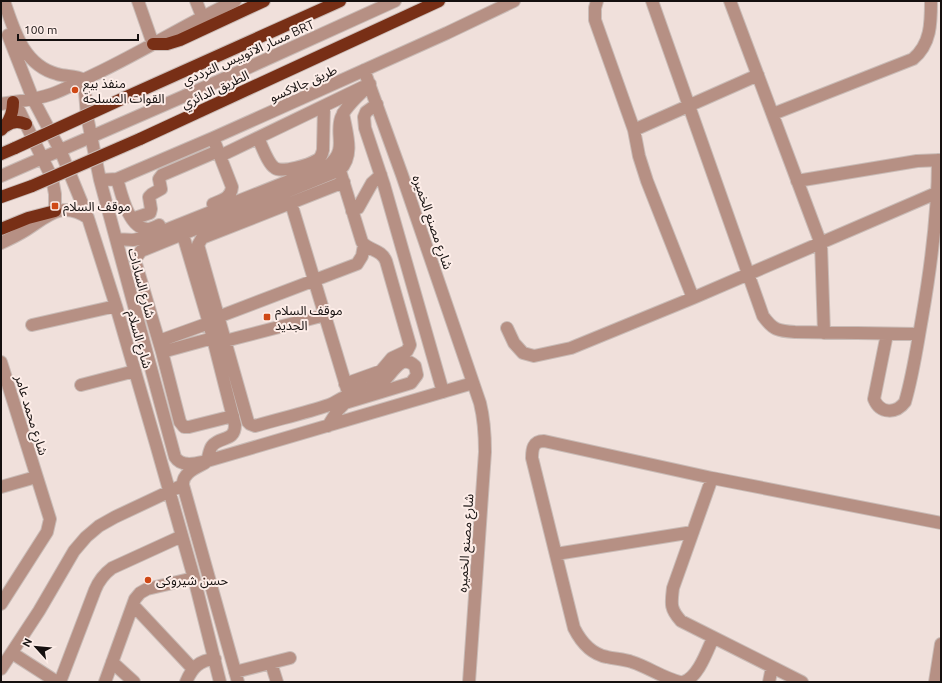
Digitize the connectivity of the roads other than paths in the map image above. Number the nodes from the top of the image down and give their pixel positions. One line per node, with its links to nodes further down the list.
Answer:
1 (4, 1): 19 (street)
2 (138, 1): 16 (street)
3 (196, 1): 15 (street)
4 (235, 1): 15 (street)
5 (264, 1): 16 (highway)
6 (340, 1): 37 (highway, bridge)
7 (395, 1): 42 (street, مسار الاتوبيس الترددي BRT)
8 (439, 1): 49 (highway, الطريق الدائري, bridge)
9 (514, 1): 17 (street, طريق جالاكسو)
10 (597, 1): 33 (street)
11 (652, 1): 26 (street)
12 (730, 1): 18 (street)
13 (931, 1): 27 (street)
14 (1, 15): 21 (street, شارع السلام)
15 (202, 16): 16 (street)
16 (154, 44): 19 (street)
17 (364, 70): 20 (street, شارع مصنع الخميره); 34 (street, طريق جالاكسو)
18 (758, 74): 26 (street); 27 (street)
19 (84, 80): 21 (street); 44 (street, شارع السادات)
20 (370, 84): 23 (street); 24 (street, شارع مصنع الخميره); 25 (street)
21 (33, 99): 22 (street); 53 (street, شارع السلام)
22 (10, 103): 31 (street); 32 (highway)
23 (352, 103): 28 (street); 30 (street)
24 (377, 104): 30 (street); 76 (street, شارع مصنع الخميره)
25 (324, 106): 29 (street); 35 (street)
26 (689, 106): 33 (street); 61 (street)
27 (773, 114): 45 (street)
28 (342, 116): 29 (street); 40 (street); 47 (street)
29 (324, 121): 39 (street)
30 (364, 122): 41 (street)
31 (26, 124): 32 (highway); 51 (street)
32 (3, 128)
33 (634, 130): 63 (street)
34 (214, 138): 36 (street); 43 (street, طريق جالاكسو)
35 (258, 138): 36 (street); 39 (street)
36 (219, 153): 54 (street); 54 (street)
37 (1, 154)
38 (939, 160): 45 (street); 48 (street)
39 (279, 170): 47 (street)
40 (340, 170): 46 (street); 56 (street)
41 (381, 175): 52 (street); 80 (street)
42 (1, 176)
43 (117, 179): 44 (street, طريق جالاكسو); 54 (street)
44 (100, 180): 57 (street, شارع السادات)
45 (797, 181): 59 (street)
46 (344, 182): 50 (street); 52 (street)
47 (282, 184): 57 (street)
48 (940, 192): 59 (street); 71 (street)
49 (1, 197)
50 (291, 203): 62 (street); 66 (street)
51 (55, 212): 53 (street); 55 (highway); 58 (street)
52 (354, 215): 60 (street)
53 (88, 218): 64 (street, شارع السلام)
54 (132, 219)
55 (1, 229)
56 (182, 235): 66 (street); 73 (street)
57 (116, 239): 83 (street, شارع السادات)
58 (1, 242)
59 (821, 244): 61 (street); 69 (street)
60 (364, 245): 62 (street); 79 (street)
61 (749, 274): 63 (street); 69 (street)
62 (314, 279): 65 (street); 66 (street)
63 (694, 298): 68 (street)
64 (116, 306): 67 (street); 75 (street, شارع السلام)
65 (325, 315): 72 (street); 79 (street)
66 (214, 320): 72 (street); 73 (street)
67 (32, 325)
68 (507, 328)
69 (824, 333): 70 (street)
70 (887, 334): 71 (street); 71 (street)
71 (919, 334)
72 (219, 340): 73 (street); 78 (street); 84 (street)
73 (160, 346): 84 (street)
74 (1, 362): 82 (street, شارع محمد عامر)
75 (135, 371): 77 (street); 81 (street, شارع السلام)
76 (473, 383): 80 (street); 117 (street, شارع مصنع الخميره)
77 (81, 385)
78 (369, 385): 79 (street); 85 (street)
79 (344, 388)
80 (443, 392): 85 (street)
81 (142, 394): 83 (street); 91 (street, شارع السلام)
82 (6, 395): 87 (street, شارع محمد عامر)
83 (163, 414): 86 (street, شارع السادات)
84 (233, 416): 86 (street)
85 (328, 426): 86 (street)
86 (207, 462): 89 (street)
87 (36, 477): 90 (street); 97 (street, شارع محمد عامر)
88 (712, 478): 92 (street); 93 (street); 95 (street)
89 (183, 485): 91 (street); 109 (street)
90 (1, 487)
91 (169, 490): 94 (street, شارع السلام); 101 (street)
92 (941, 523)
93 (693, 532): 95 (street); 99 (street)
94 (182, 536): 96 (street, شارع السلام); 111 (street)
95 (556, 554): 118 (street)
96 (194, 578): 98 (street); 103 (street, شارع السلام)
97 (3, 596)
98 (133, 605): 104 (street); 108 (street)
99 (713, 638): 107 (street); 119 (street)
100 (941, 644): 122 (street)
101 (12, 653): 106 (street); 110 (street)
102 (290, 658): 105 (street)
103 (215, 659): 108 (street); 115 (street, شارع السلام)
104 (112, 662): 112 (street); 113 (street)
105 (271, 662): 109 (street); 116 (street)
106 (2, 666)
107 (772, 667): 120 (street); 121 (street)
108 (193, 669): 114 (street)
109 (237, 677)
110 (56, 682)
111 (60, 682)
112 (105, 682)
113 (134, 682)
114 (186, 682)
115 (220, 682)
116 (277, 682)
117 (469, 682)
118 (680, 682)
119 (683, 682)
120 (769, 682)
121 (802, 682)
122 (935, 682)

